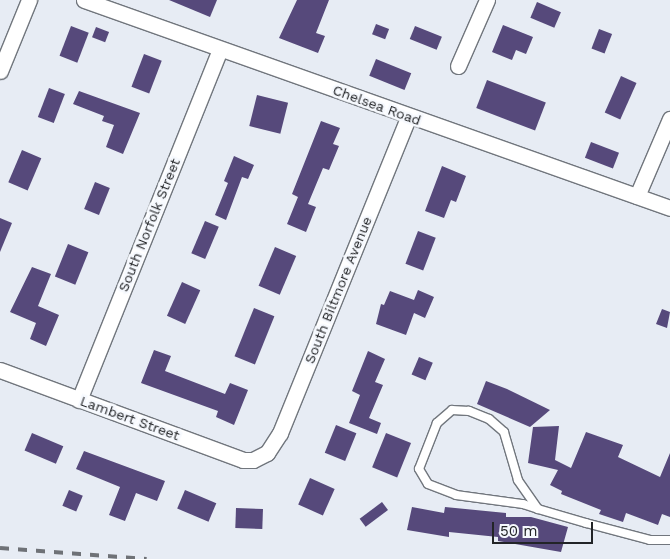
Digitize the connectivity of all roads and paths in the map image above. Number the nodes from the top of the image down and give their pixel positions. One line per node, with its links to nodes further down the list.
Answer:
1 (29, 0): 6 (street)
2 (84, 0): 4 (street, Chelsea Road)
3 (487, 0): 5 (street)
4 (220, 50): 7 (street, Chelsea Road); 12 (street, South Norfolk Street)
5 (458, 66)
6 (0, 71)
7 (408, 117): 9 (street, Chelsea Road); 13 (street, South Biltmore Avenue)
8 (670, 119): 9 (street)
9 (637, 196): 10 (street, Chelsea Road)
10 (670, 208)
11 (0, 370): 12 (street, Lambert Street)
12 (79, 400): 13 (street, Lambert Street)
13 (260, 458)
14 (538, 509): 14 (lane); 15 (lane)
15 (670, 540)

